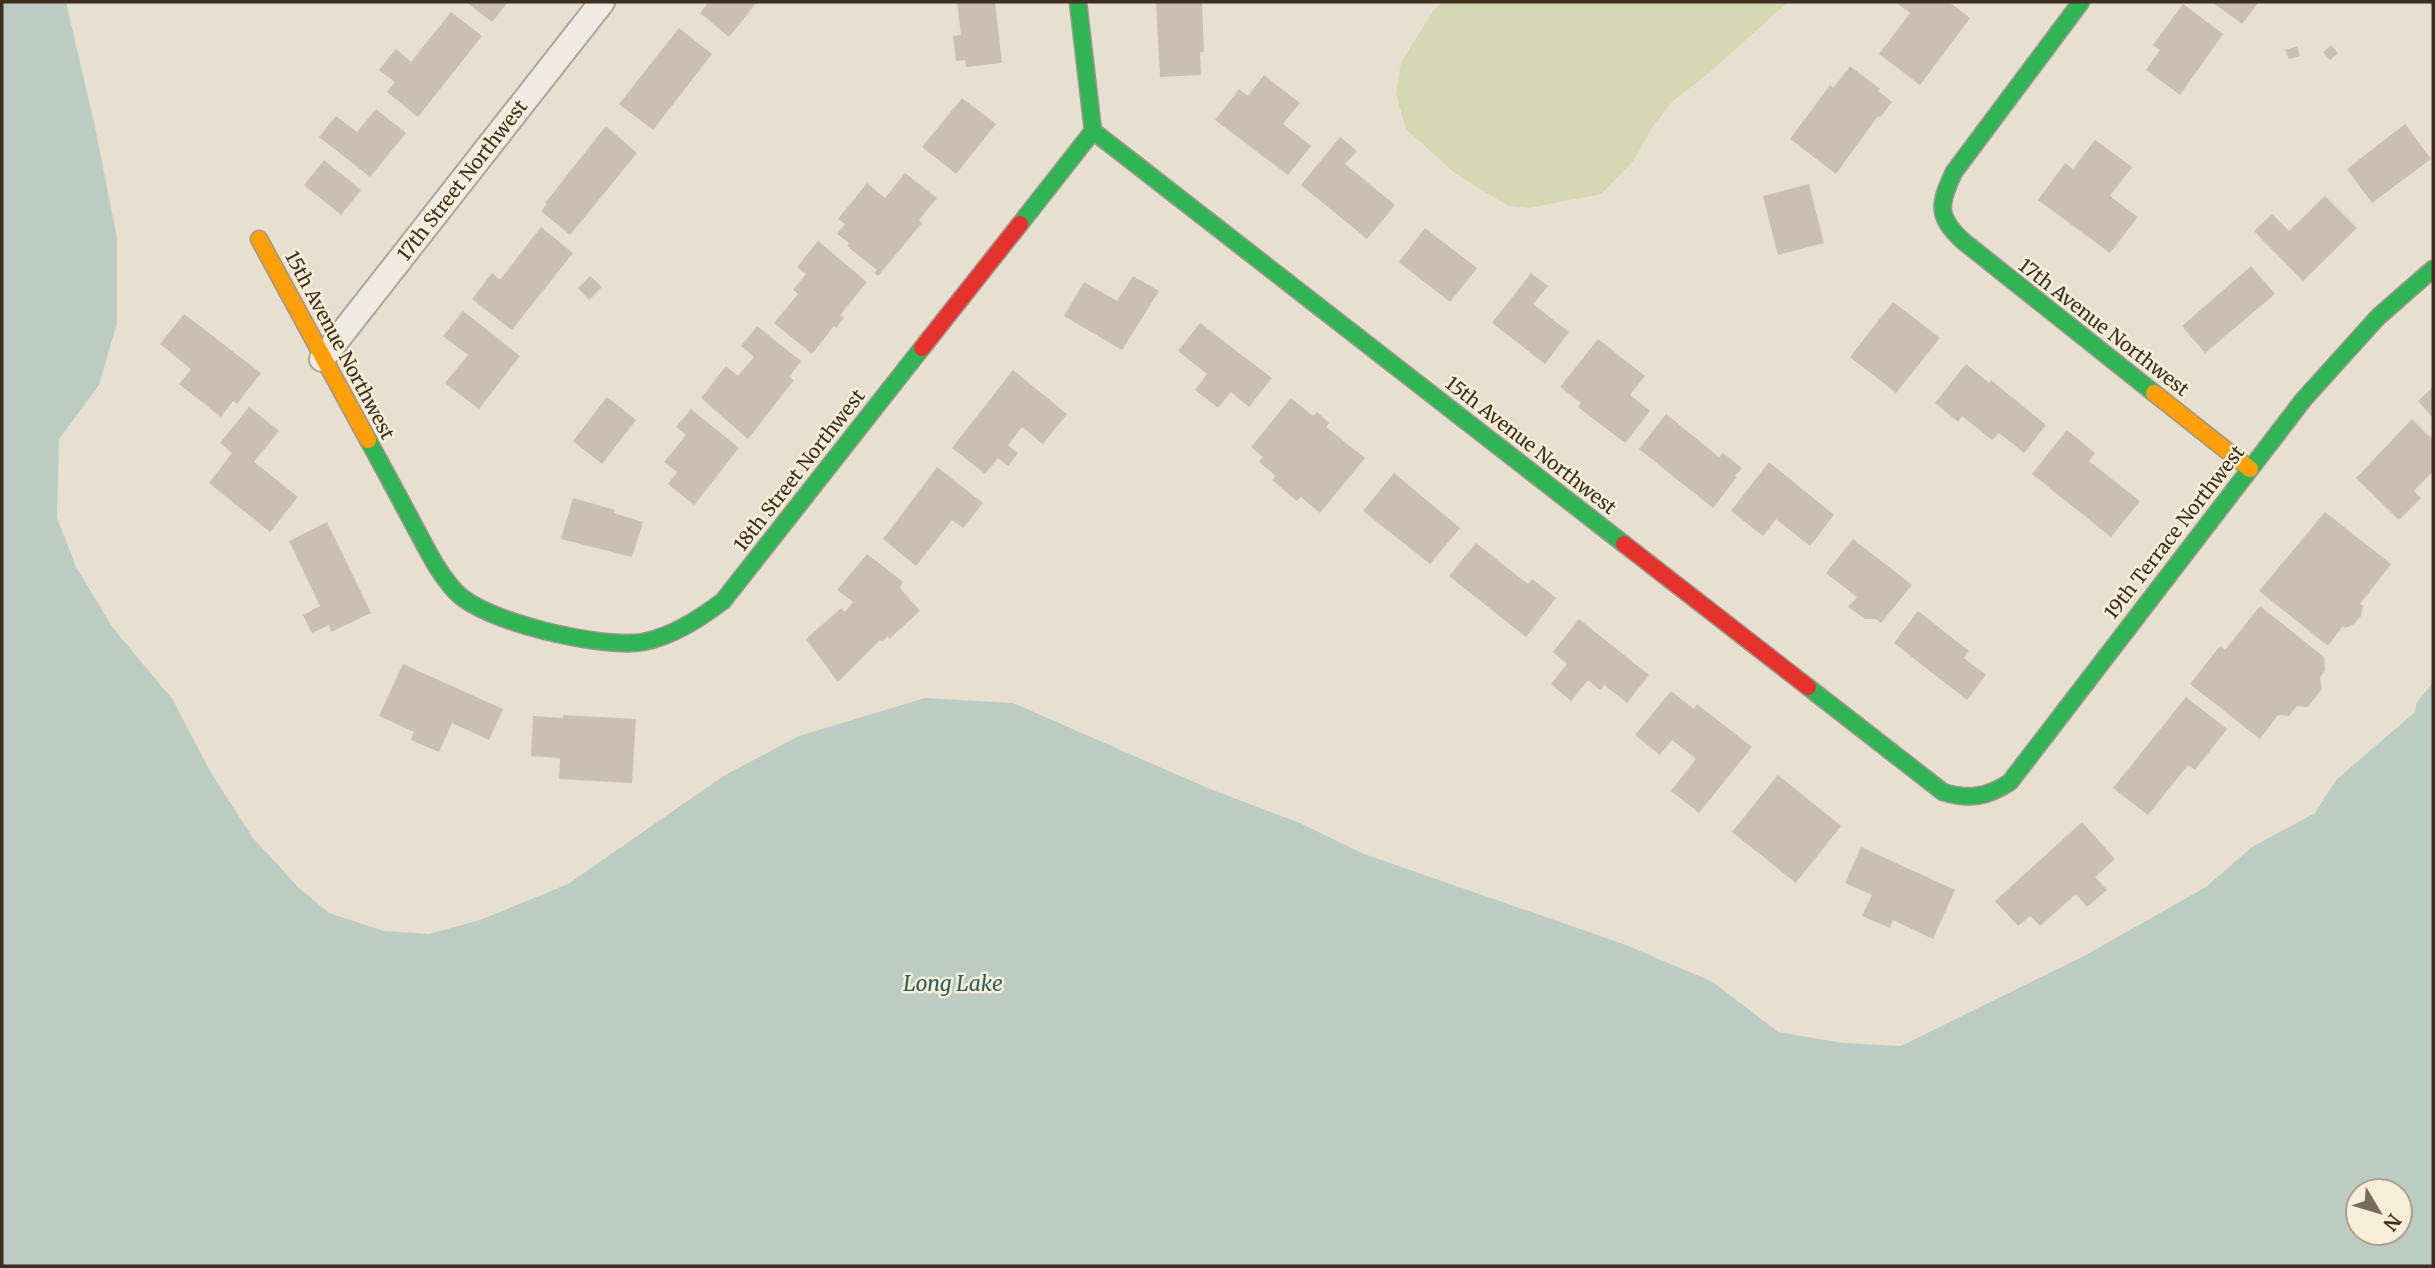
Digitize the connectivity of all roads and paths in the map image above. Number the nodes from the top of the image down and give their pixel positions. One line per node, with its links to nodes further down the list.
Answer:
1 (602, 2): 7 (street, 17th Street Northwest)
2 (1078, 2): 4 (street)
3 (2081, 2): 8 (street, 17th Avenue Northwest)
4 (1093, 131): 9 (street, 18th Street Northwest); 10 (street, 15th Avenue Northwest)
5 (260, 239): 7 (street, 15th Avenue Northwest)
6 (2433, 269): 8 (street, 19th Terrace Northwest)
7 (322, 359): 9 (street, 15th Avenue Northwest)
8 (2250, 469): 10 (street, 19th Terrace Northwest)
9 (384, 471)
10 (1944, 792)

